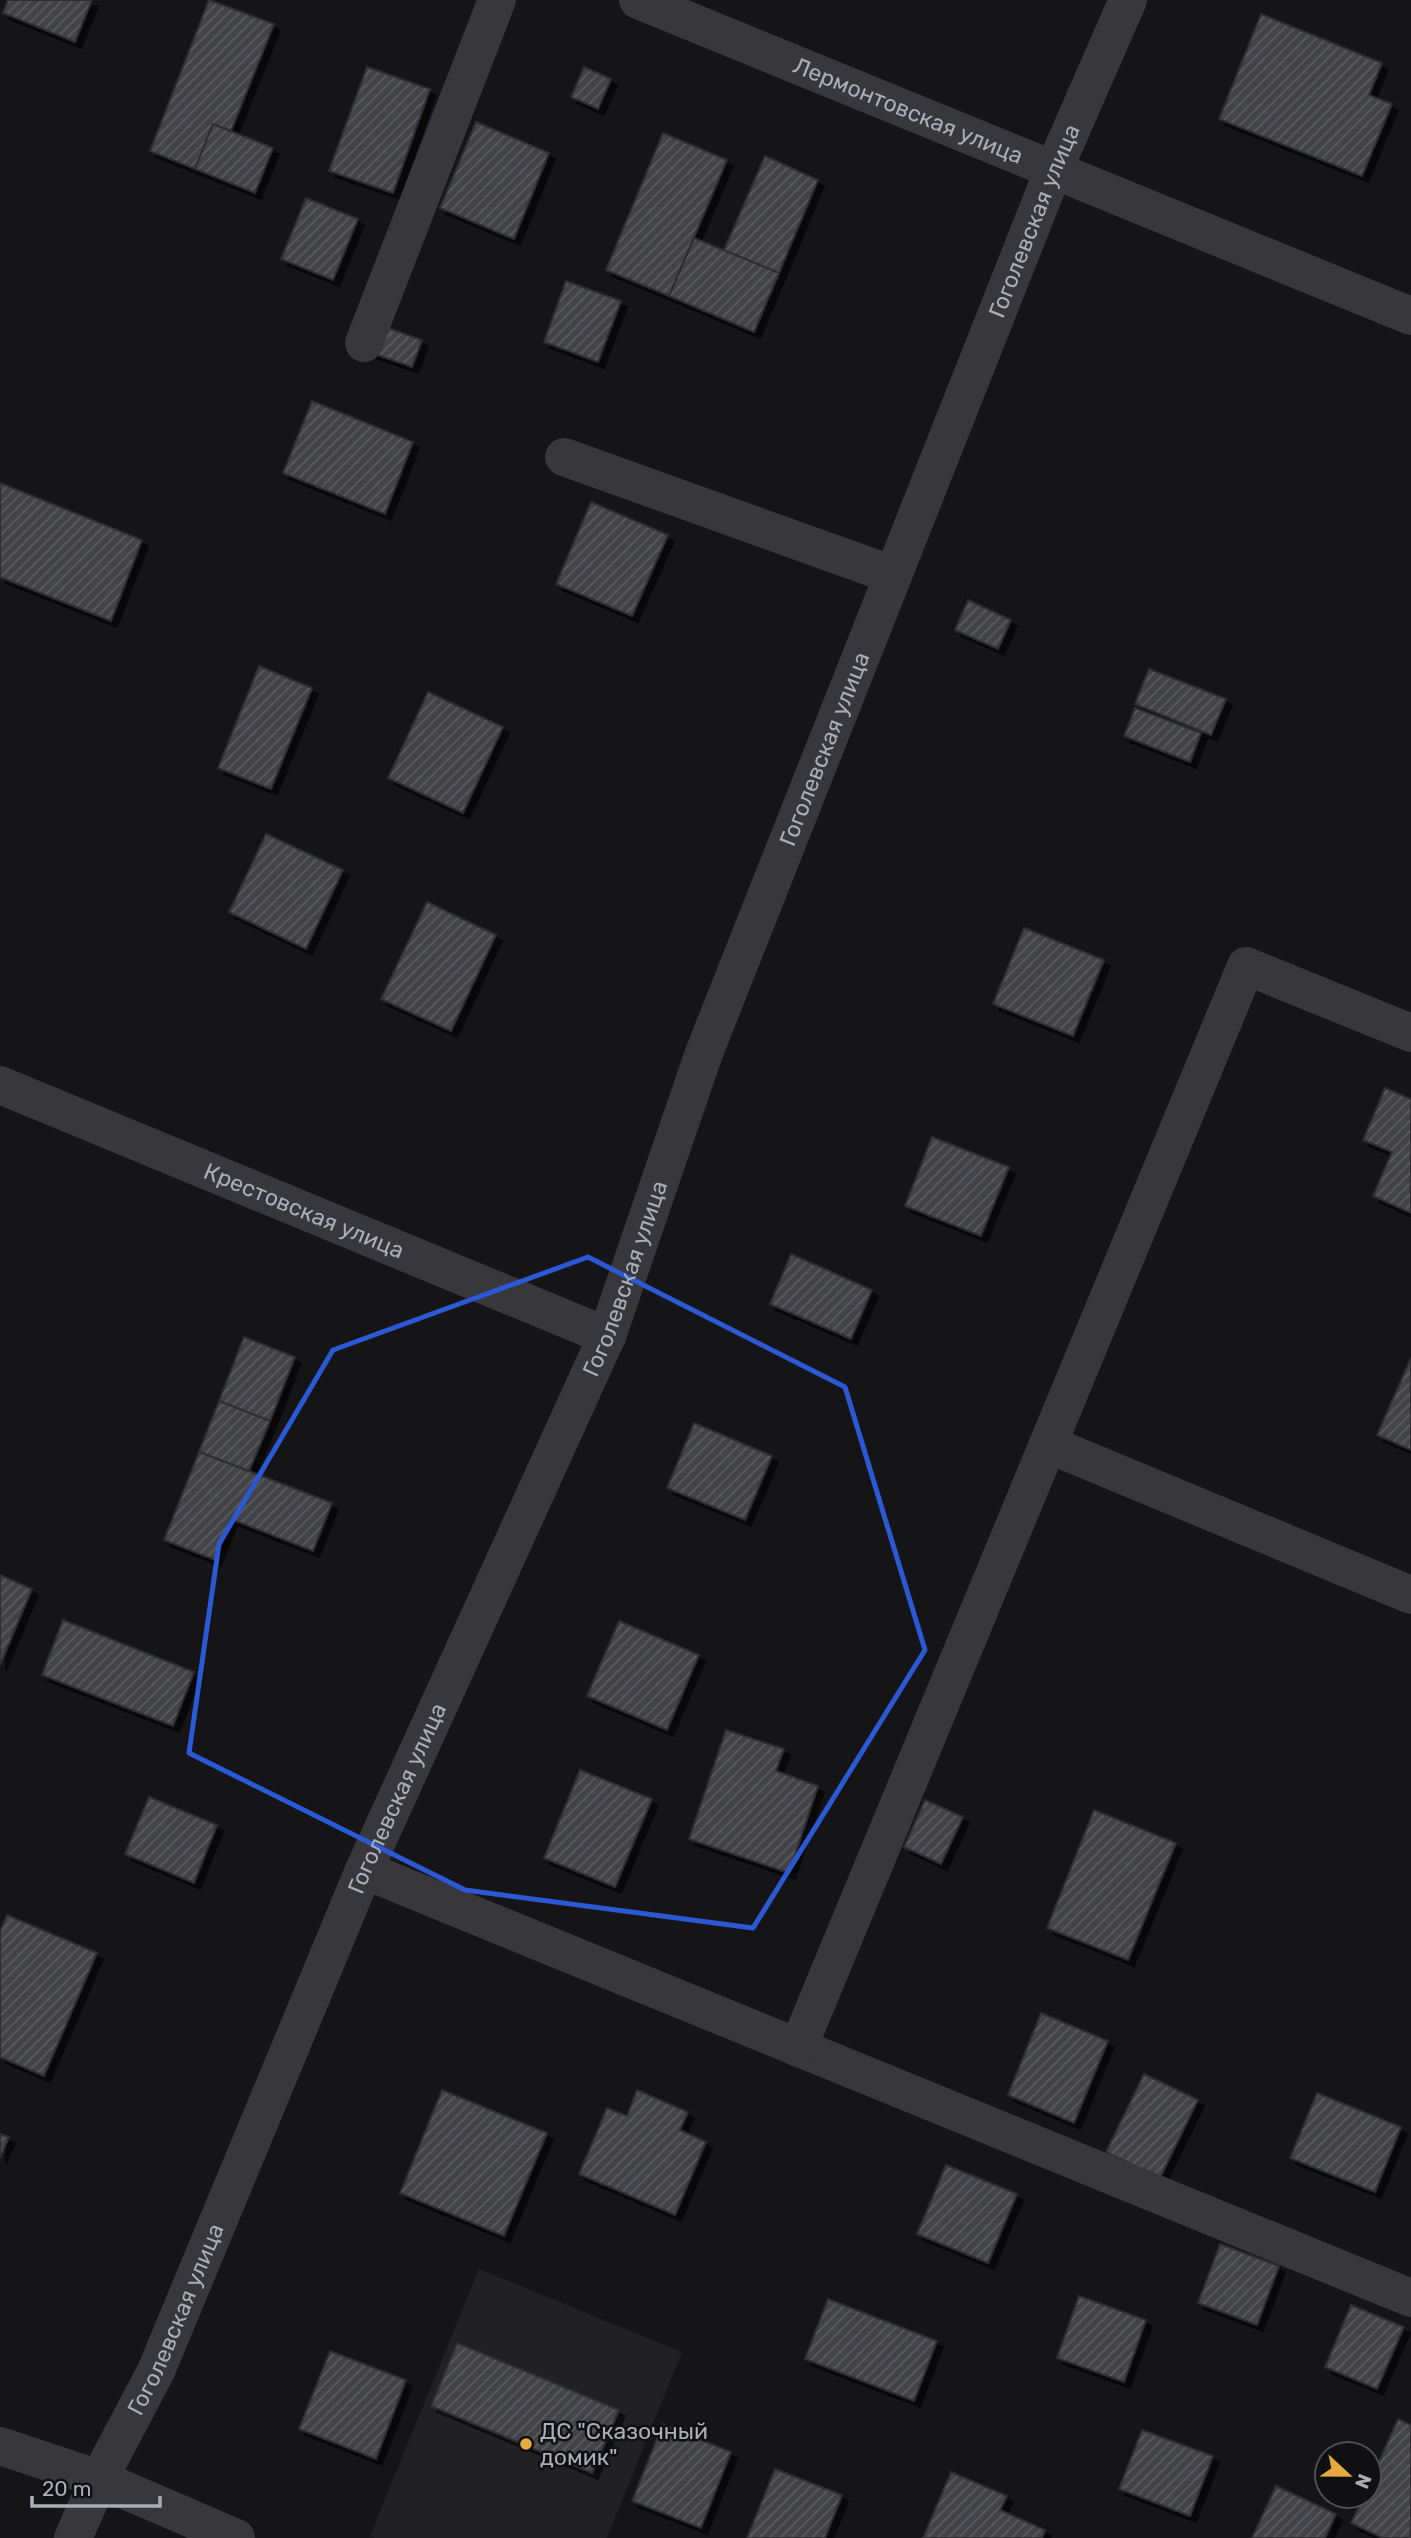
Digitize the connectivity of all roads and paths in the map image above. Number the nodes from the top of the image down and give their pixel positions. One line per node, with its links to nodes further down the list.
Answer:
1 (497, 0): 6 (street)
2 (638, 0): 4 (street, Лермонтовская улица)
3 (1128, 0): 4 (street, Гоголевская улица)
4 (1054, 169): 5 (street, Лермонтовская улица); 8 (street, Гоголевская улица)
5 (1411, 316)
6 (363, 343)
7 (564, 457): 8 (street)
8 (893, 575): 11 (street, Гоголевская улица)
9 (1411, 1033): 12 (street)
10 (0, 1085): 11 (street, Крестовская улица)
11 (607, 1336): 14 (street, Гоголевская улица)
12 (1050, 1445): 13 (street); 15 (street)
13 (1411, 1595)
14 (364, 1870): 15 (street); 18 (street, Гоголевская улица)
15 (799, 2048): 16 (street)
16 (1411, 2298)
17 (0, 2446): 18 (street)
18 (99, 2479): 19 (street, Гоголевская улица); 20 (street)
19 (73, 2538)
20 (236, 2538)

